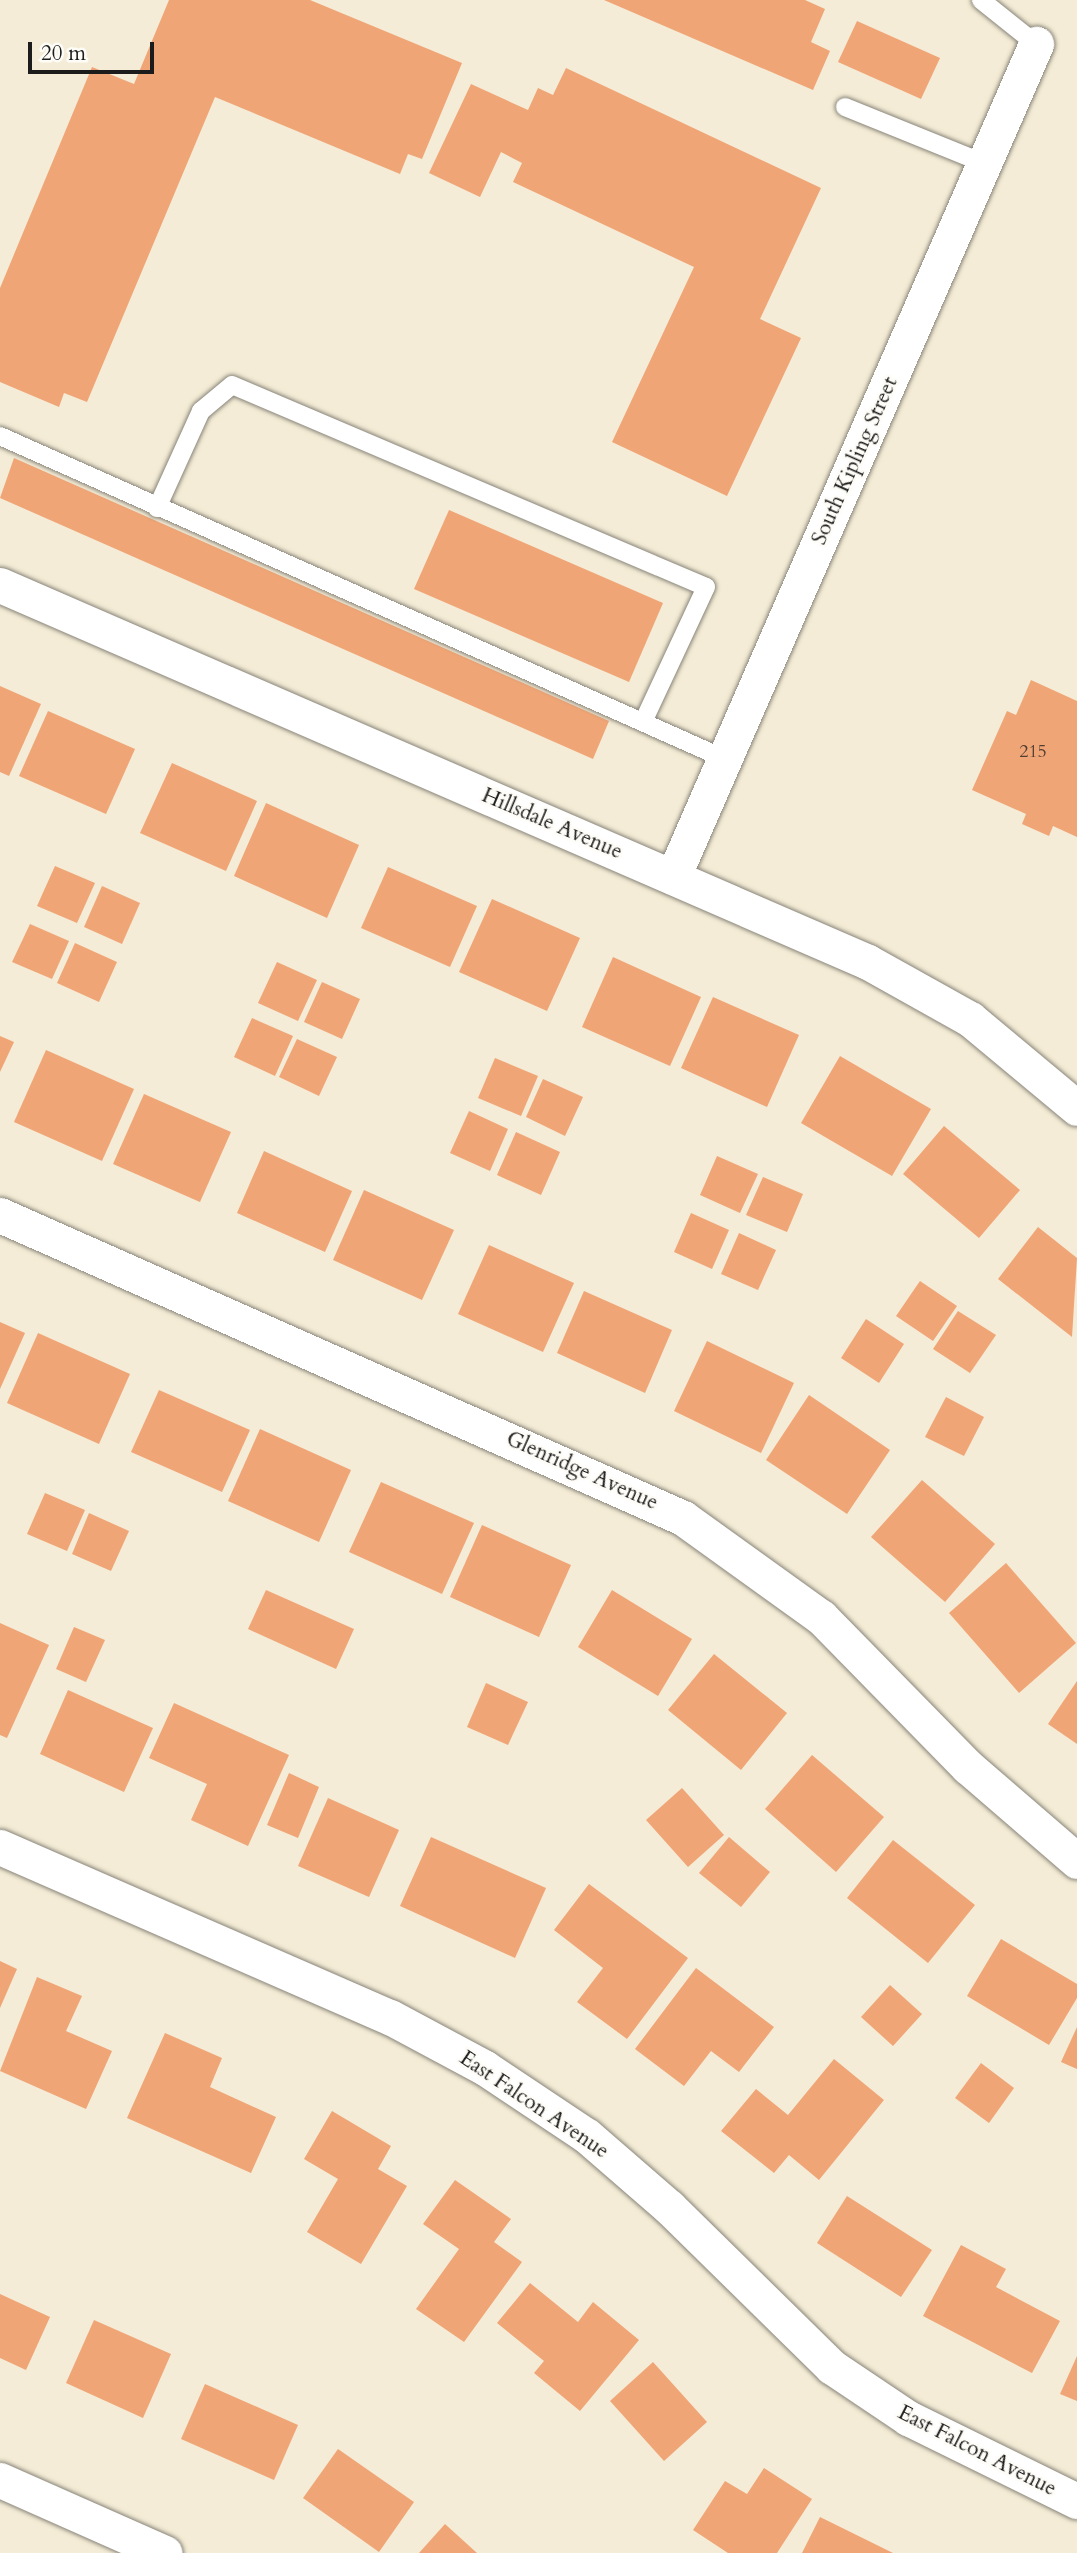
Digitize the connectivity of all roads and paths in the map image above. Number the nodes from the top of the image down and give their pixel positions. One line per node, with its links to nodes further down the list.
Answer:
1 (981, 0): 2 (lane)
2 (1036, 44): 4 (street, South Kipling Street)
3 (845, 107): 4 (lane)
4 (986, 164): 9 (street, South Kipling Street)
5 (0, 436): 6 (lane)
6 (157, 508): 8 (lane); 8 (lane)
7 (0, 585): 10 (street, Hillsdale Avenue)
8 (643, 722): 9 (lane)
9 (725, 759): 10 (street, South Kipling Street)
10 (673, 877): 11 (street, Hillsdale Avenue)
11 (1077, 1108)
12 (0, 1215): 14 (street, Glenridge Avenue)
13 (0, 1847): 16 (street, East Falcon Avenue)
14 (1077, 1861)
15 (0, 2480): 17 (street)
16 (1077, 2501)
17 (165, 2553)

